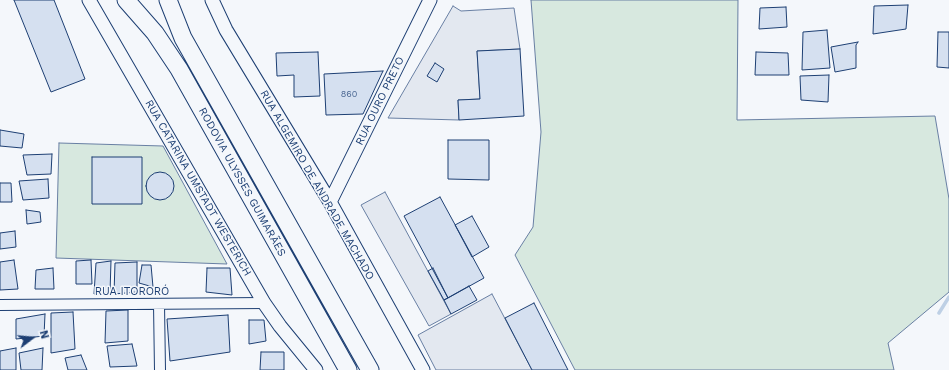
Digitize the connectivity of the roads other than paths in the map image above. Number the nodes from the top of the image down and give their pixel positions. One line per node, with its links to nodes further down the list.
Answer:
1 (89, 0): 7 (street, RUA CATARINA UMSTADT WESTERICH)
2 (126, 0): 12 (highway, RODOVIA ULYSSES GUIMARÃES)
3 (168, 0): 13 (highway, RODOVIA ULYSSES GUIMARÃES)
4 (212, 0): 6 (street, RUA ALGEMIRO DE ANDRADE MACHADO)
5 (430, 0): 6 (street, RUA OURO PRETO)
6 (330, 202): 14 (street, RUA ALGEMIRO DE ANDRADE MACHADO)
7 (264, 303): 8 (street, RUA ITORORÓ); 11 (street, RUA CATARINA UMSTADT WESTERICH)
8 (159, 304): 9 (street, RUA ITORORÓ); 10 (street)
9 (0, 305)
10 (160, 370)
11 (315, 370)
12 (348, 370)
13 (370, 370)
14 (423, 370)

